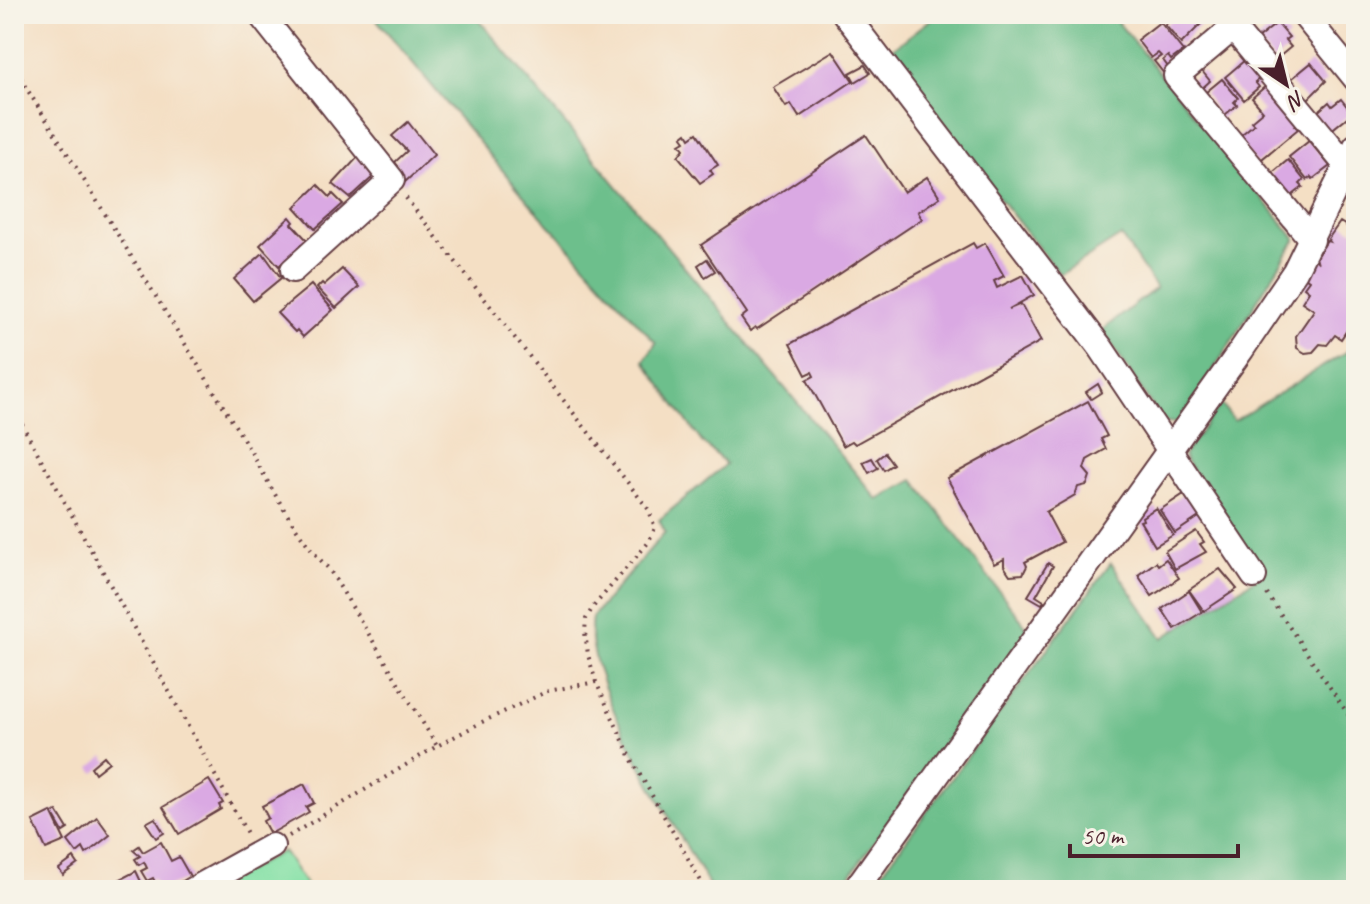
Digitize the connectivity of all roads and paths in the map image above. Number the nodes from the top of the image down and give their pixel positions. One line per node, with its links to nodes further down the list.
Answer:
1 (260, 14): 7 (street)
2 (845, 14): 11 (street)
3 (1303, 14): 5 (street)
4 (14, 18): 15 (path)
5 (1356, 79)
6 (1352, 156): 8 (street); 8 (street)
7 (392, 180): 9 (street); 13 (path)
8 (1312, 240): 11 (street)
9 (293, 270)
10 (14, 410): 16 (path)
11 (1171, 450): 12 (street); 19 (street)
12 (1254, 576): 14 (path)
13 (596, 682): 15 (path); 18 (path)
14 (1356, 726)
15 (437, 746): 16 (path)
16 (266, 850): 17 (street)
17 (193, 890)
18 (706, 890)
19 (855, 890)

